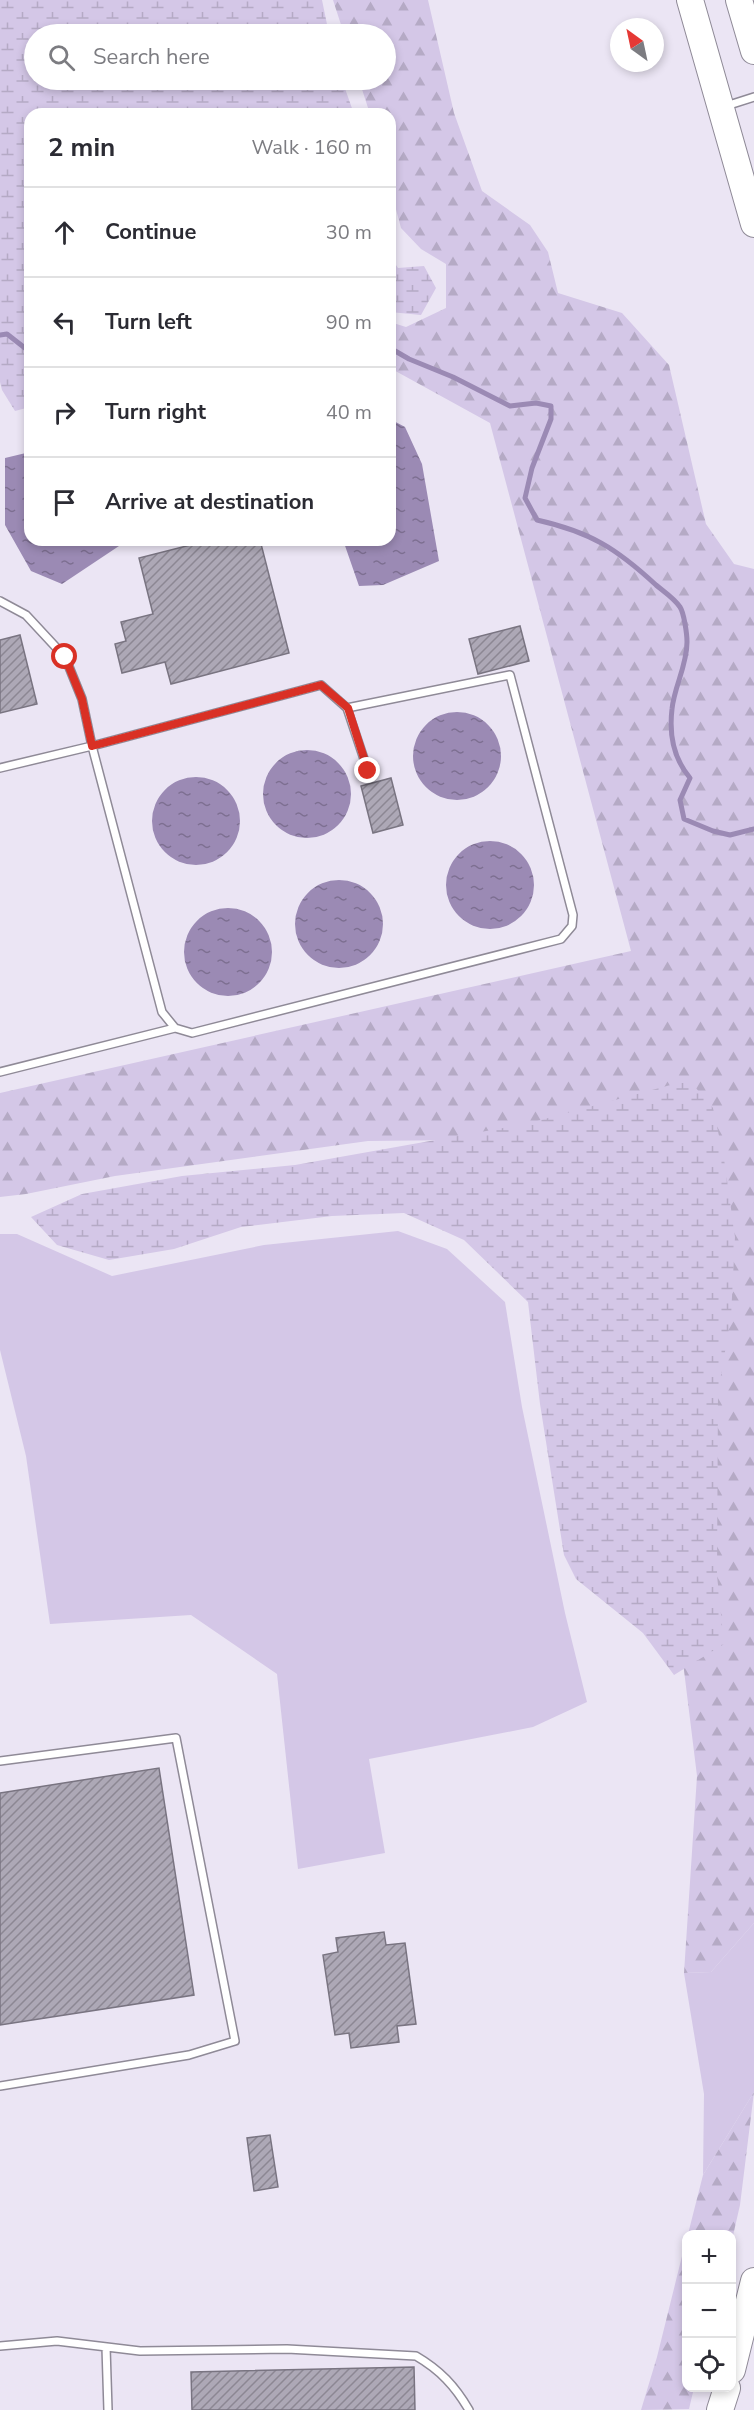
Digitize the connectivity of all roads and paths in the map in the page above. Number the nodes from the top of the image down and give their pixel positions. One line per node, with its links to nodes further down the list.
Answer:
1 (690, 0): 5 (highway)
2 (739, 0): 3 (highway)
3 (754, 51)
4 (754, 97): 5 (lane)
5 (721, 108): 6 (highway)
6 (754, 224)
7 (0, 602): 9 (lane)
8 (348, 708): 9 (lane); 11 (lane); 12 (lane)
9 (92, 746): 10 (lane); 12 (lane)
10 (0, 768)
11 (368, 771)
12 (175, 1028): 13 (lane)
13 (0, 1072)
14 (0, 1761): 15 (lane)
15 (0, 2085)
16 (754, 2281): 19 (highway)
17 (0, 2346): 18 (lane)
18 (106, 2347): 21 (lane); 22 (lane)
19 (736, 2354)
20 (726, 2392): 23 (highway)
21 (108, 2410)
22 (469, 2410)
23 (720, 2410)

